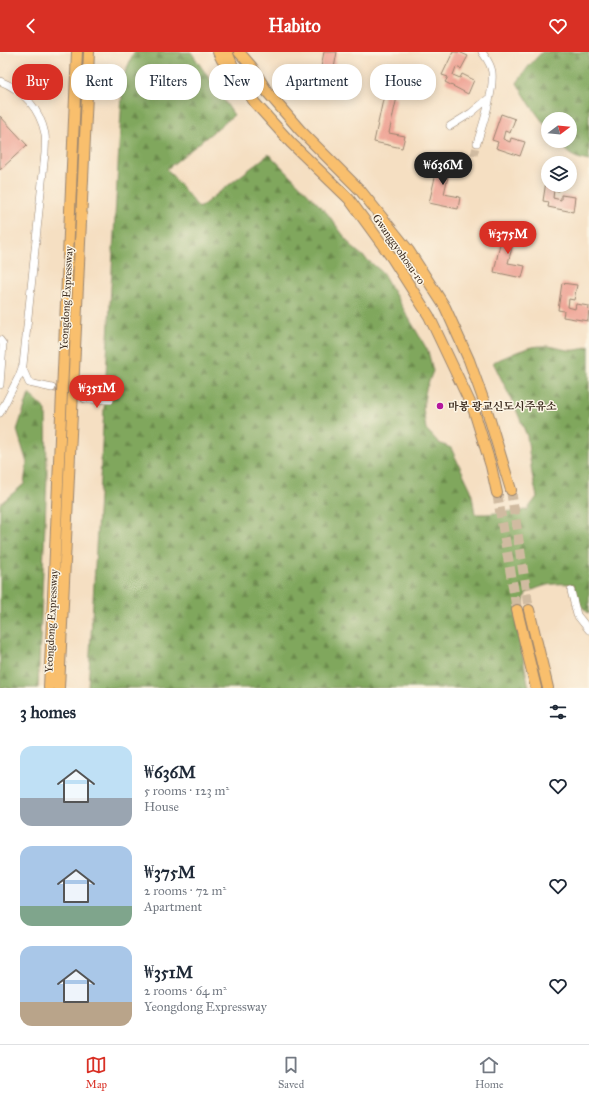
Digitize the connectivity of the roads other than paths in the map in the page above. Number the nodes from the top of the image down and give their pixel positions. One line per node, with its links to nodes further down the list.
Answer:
1 (77, 52): 31 (highway, Yeongdong Expressway)
2 (89, 52): 32 (highway, Yeongdong Expressway)
3 (218, 52): 8 (highway)
4 (227, 52): 9 (highway, Gwanggyohosu-ro)
5 (239, 52): 10 (highway, Gwanggyohosu-ro)
6 (246, 52): 11 (highway)
7 (482, 52): 14 (street)
8 (226, 64)
9 (232, 64)
10 (249, 64)
11 (251, 64)
12 (0, 81): 19 (street)
13 (264, 86): 25 (highway, Gwanggyohosu-ro)
14 (489, 98): 16 (street); 17 (street)
15 (253, 100): 26 (highway, Gwanggyohosu-ro)
16 (450, 126)
17 (478, 143)
18 (0, 340): 20 (street)
19 (22, 367): 21 (street); 24 (street)
20 (0, 385)
21 (52, 388)
22 (85, 399): 23 (street)
23 (110, 400)
24 (0, 413)
25 (511, 490)
26 (497, 493)
27 (571, 591): 30 (street)
28 (518, 610): 33 (highway)
29 (529, 610): 34 (highway)
30 (589, 630)
31 (49, 688)
32 (60, 688)
33 (536, 688)
34 (548, 688)

